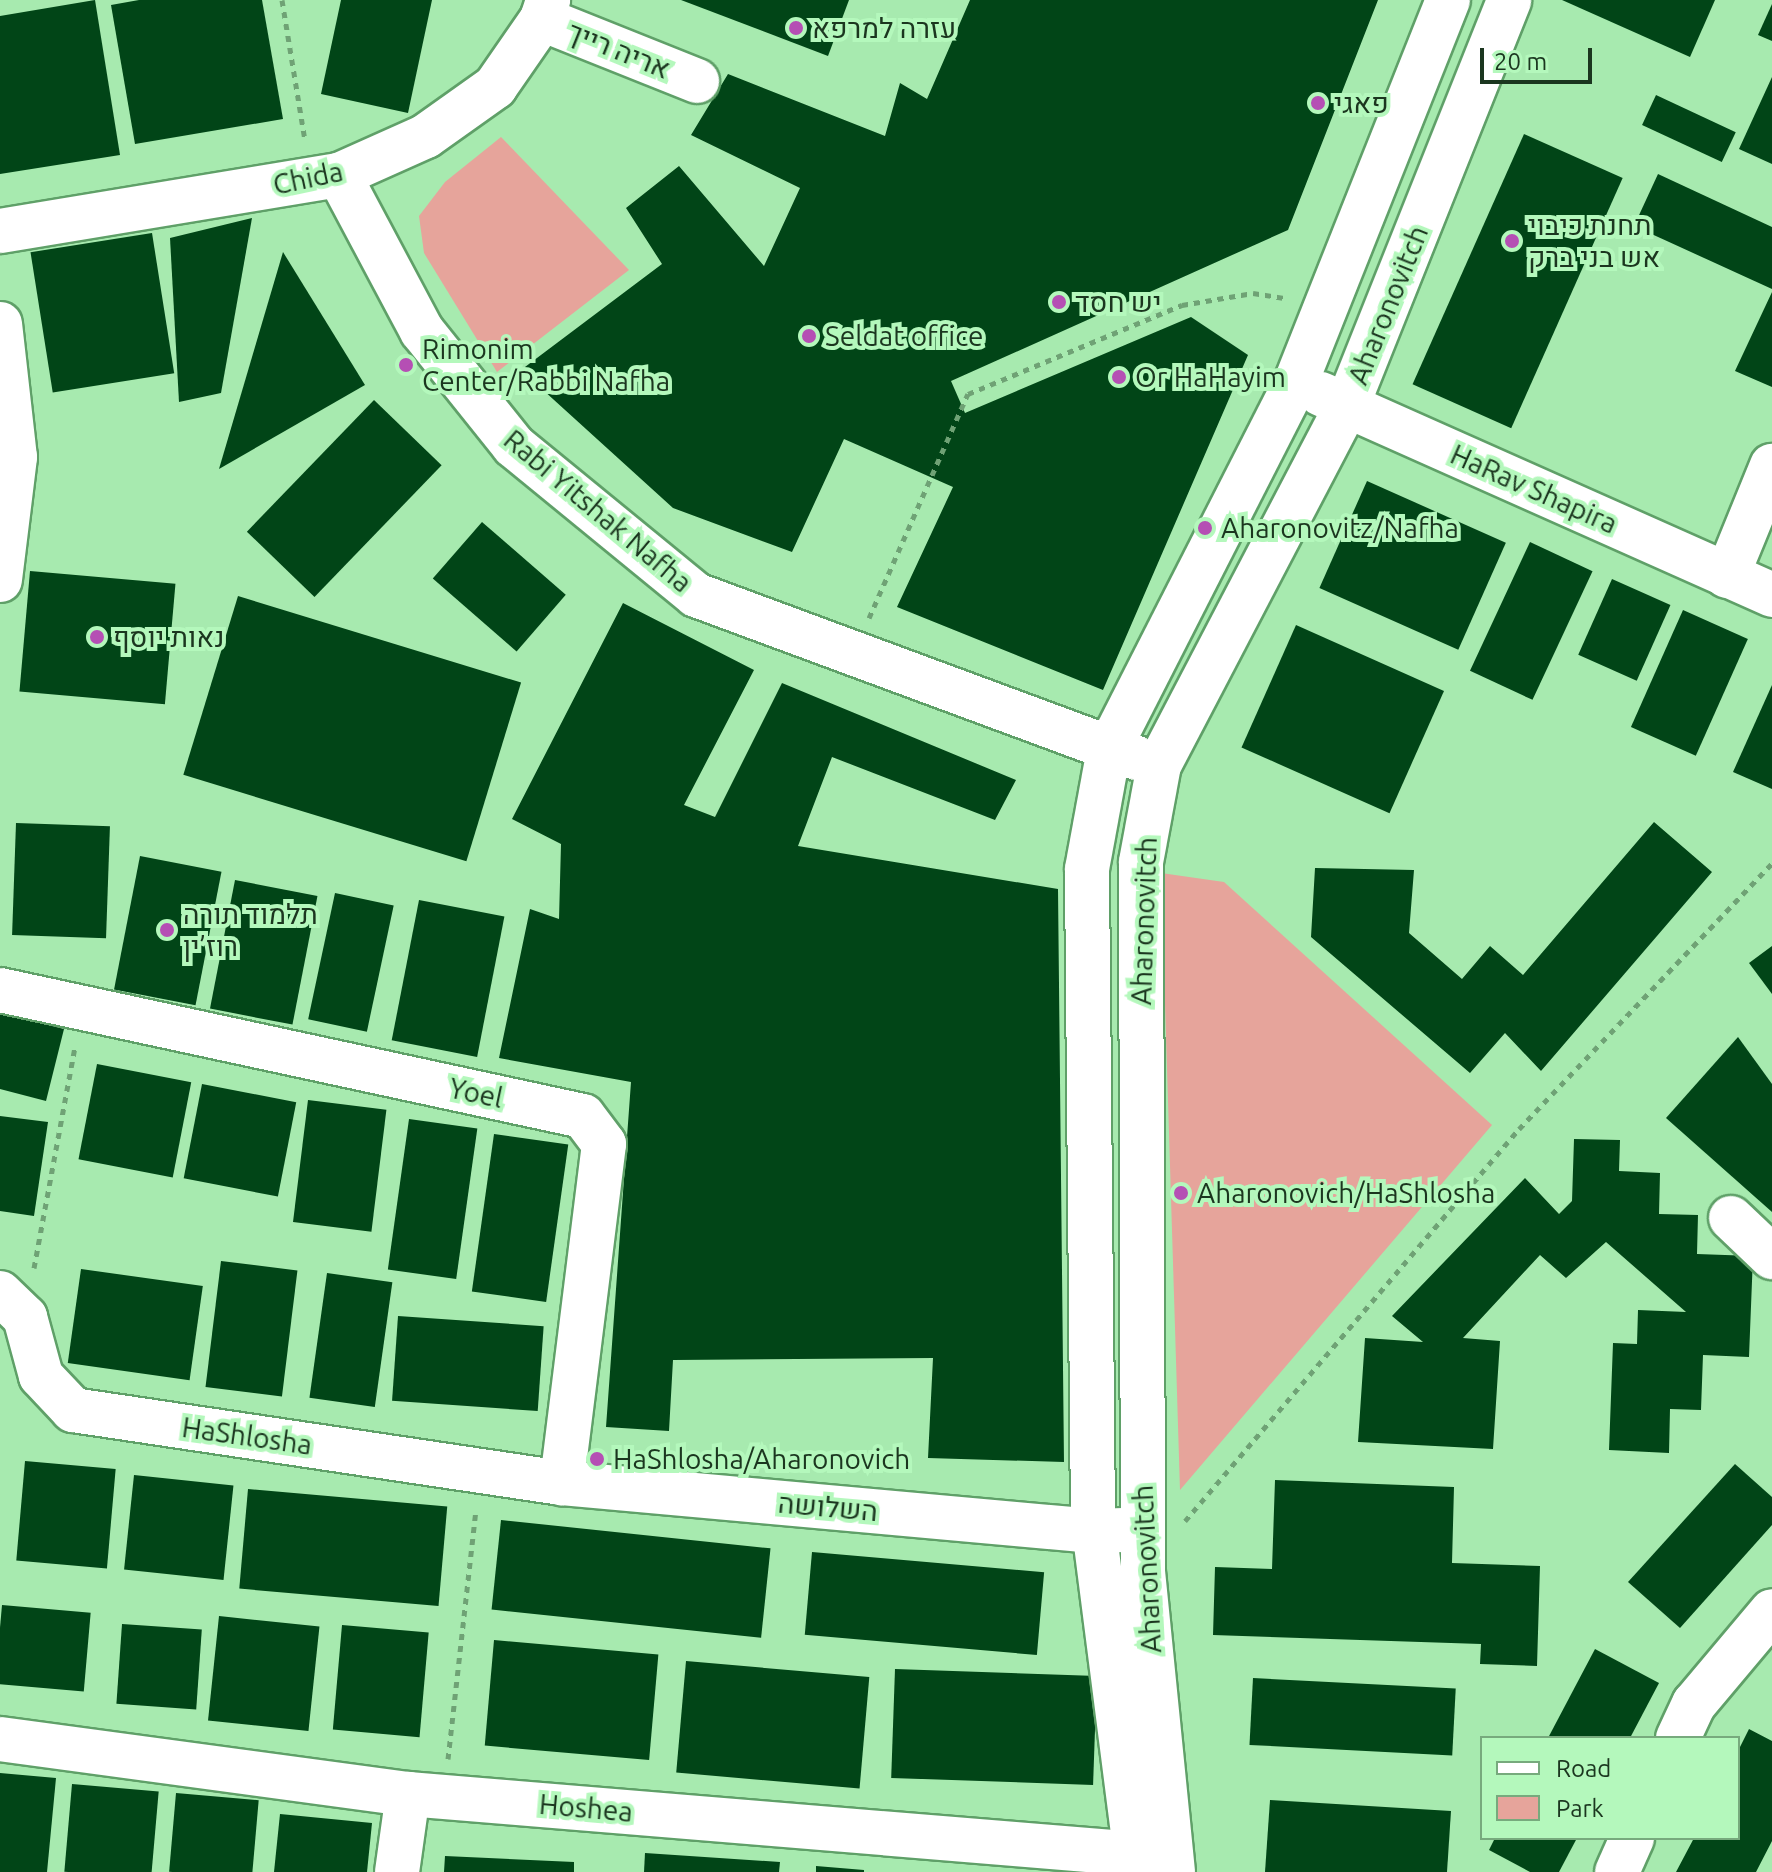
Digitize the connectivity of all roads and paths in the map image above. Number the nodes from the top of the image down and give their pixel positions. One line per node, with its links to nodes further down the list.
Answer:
1 (282, 0): 6 (path)
2 (1448, 0): 8 (street, Aharonovitch)
3 (1509, 0): 11 (street, Aharonovitch)
4 (545, 10): 5 (street, אריה רייך); 6 (street, Chida)
5 (697, 81)
6 (325, 178): 7 (street, Chida); 16 (street, Rabi Yitshak Nafha)
7 (0, 231)
8 (1327, 304): 10 (street, Aharonovitch); 16 (path)
9 (0, 324): 14 (street)
10 (1296, 382): 11 (street, HaRav Shapira); 17 (street, Aharonovitch)
11 (1347, 406): 13 (street, HaRav Shapira); 18 (street, Aharonovitch)
12 (1772, 466): 13 (street)
13 (1727, 576): 15 (street, HaRav Shapira)
14 (0, 580)
15 (1772, 595)
16 (854, 654): 17 (street, Rabi Yitshak Nafha)
17 (1109, 749): 18 (street, Rabi Yitshak Nafha); 28 (street, Aharonovitch)
18 (1159, 765): 27 (street, Aharonovitch)
19 (1772, 863): 27 (path)
20 (0, 990): 21 (street, Yoel)
21 (82, 1010): 24 (path); 26 (street, Yoel)
22 (1731, 1218): 23 (street)
23 (1772, 1257)
24 (12, 1305): 25 (street, HaShlosha)
25 (481, 1471): 26 (street, HaShlosha); 32 (path)
26 (562, 1483): 28 (street, השלושה)
27 (1163, 1526): 28 (street, השלושה); 34 (street, Aharonovitch)
28 (1094, 1531): 34 (street, Aharonovitch)
29 (1772, 1611): 30 (street)
30 (1679, 1736)
31 (0, 1739): 32 (street, Hoshea)
32 (426, 1795): 34 (street, Hoshea); 35 (street)
33 (1631, 1840): 36 (street)
34 (1155, 1866)
35 (397, 1872)
36 (1617, 1872)

